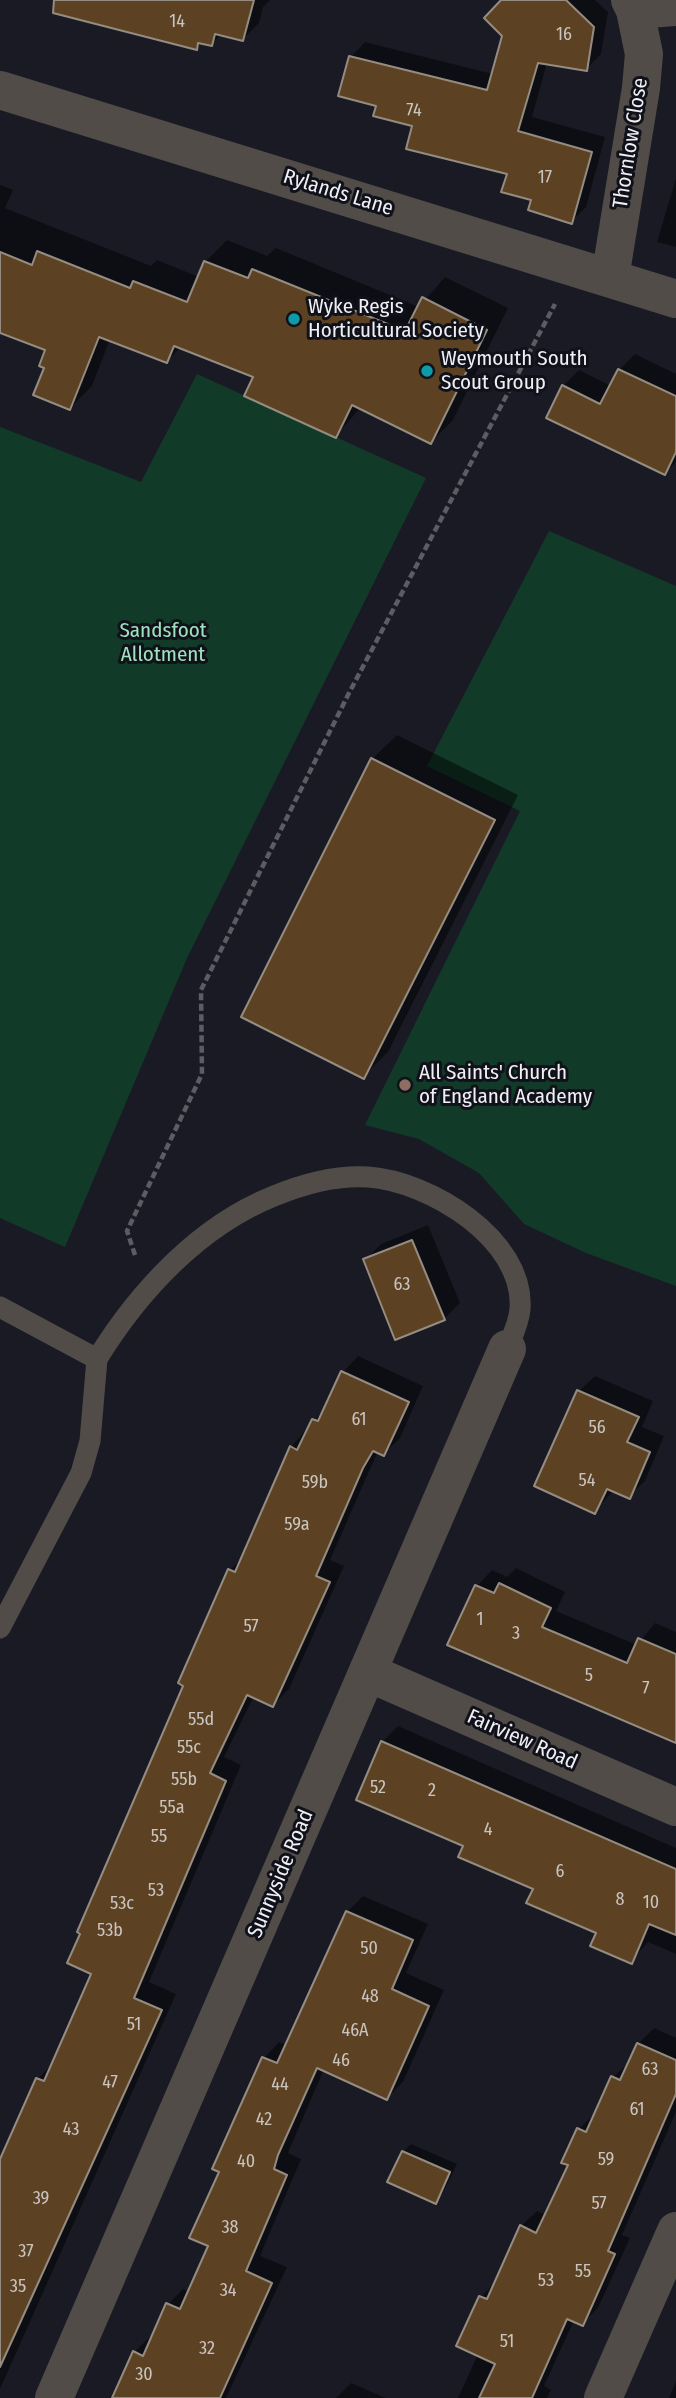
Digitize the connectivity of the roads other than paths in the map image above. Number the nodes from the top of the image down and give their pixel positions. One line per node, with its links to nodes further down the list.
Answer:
1 (633, 5): 2 (street, Thornlow Close); 4 (street, Thornlow Close)
2 (676, 8)
3 (0, 90): 4 (street, Rylands Lane)
4 (592, 272): 5 (street, Rylands Lane)
5 (676, 299)
6 (0, 1307): 8 (lane)
7 (507, 1349): 8 (lane); 10 (street, Sunnyside Road)
8 (97, 1359): 9 (lane)
9 (0, 1628)
10 (369, 1673): 11 (street, Fairview Road); 13 (street, Sunnyside Road)
11 (676, 1807)
12 (676, 2231): 14 (street)
13 (54, 2398)
14 (603, 2398)

